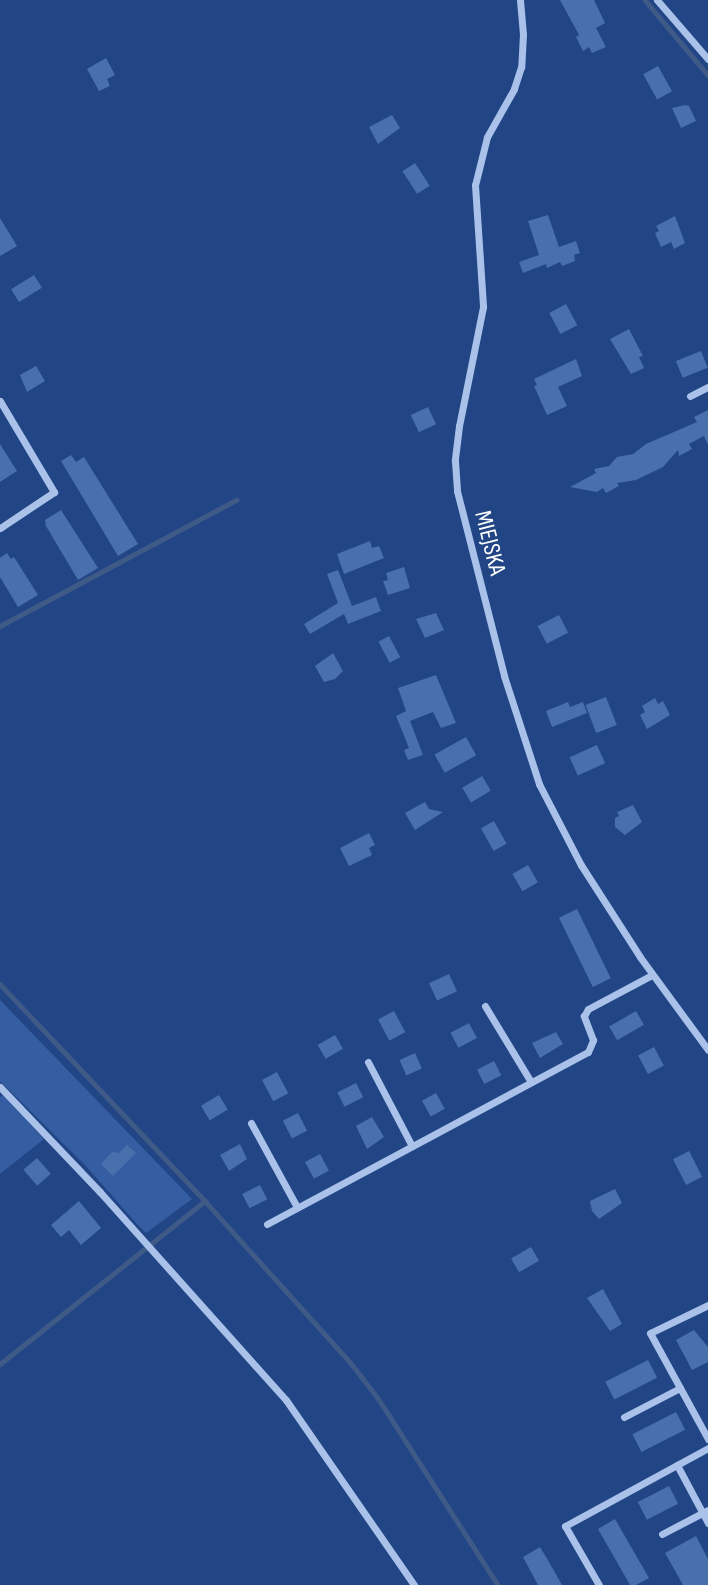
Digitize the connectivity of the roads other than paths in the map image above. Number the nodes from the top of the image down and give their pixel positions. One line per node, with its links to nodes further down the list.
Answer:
1 (520, 0): 8 (street, MIEJSKA)
2 (657, 0): 3 (street)
3 (708, 60)
4 (708, 387): 5 (street)
5 (690, 396)
6 (0, 401): 7 (street)
7 (0, 528)
8 (652, 975): 10 (street, MIEJSKA); 12 (street)
9 (485, 1006): 12 (street)
10 (708, 1050)
11 (368, 1062): 15 (street)
12 (531, 1082): 15 (street)
13 (0, 1087): 27 (street)
14 (251, 1123): 16 (street)
15 (412, 1146): 16 (street)
16 (297, 1207): 17 (street)
17 (267, 1224)
18 (707, 1307): 19 (street)
19 (680, 1388): 20 (street); 21 (street)
20 (624, 1417)
21 (708, 1439)
22 (708, 1448): 23 (street)
23 (677, 1465): 24 (street); 28 (street)
24 (705, 1511): 25 (street); 26 (street)
25 (708, 1523)
26 (662, 1534)
27 (414, 1585)
28 (599, 1585)

